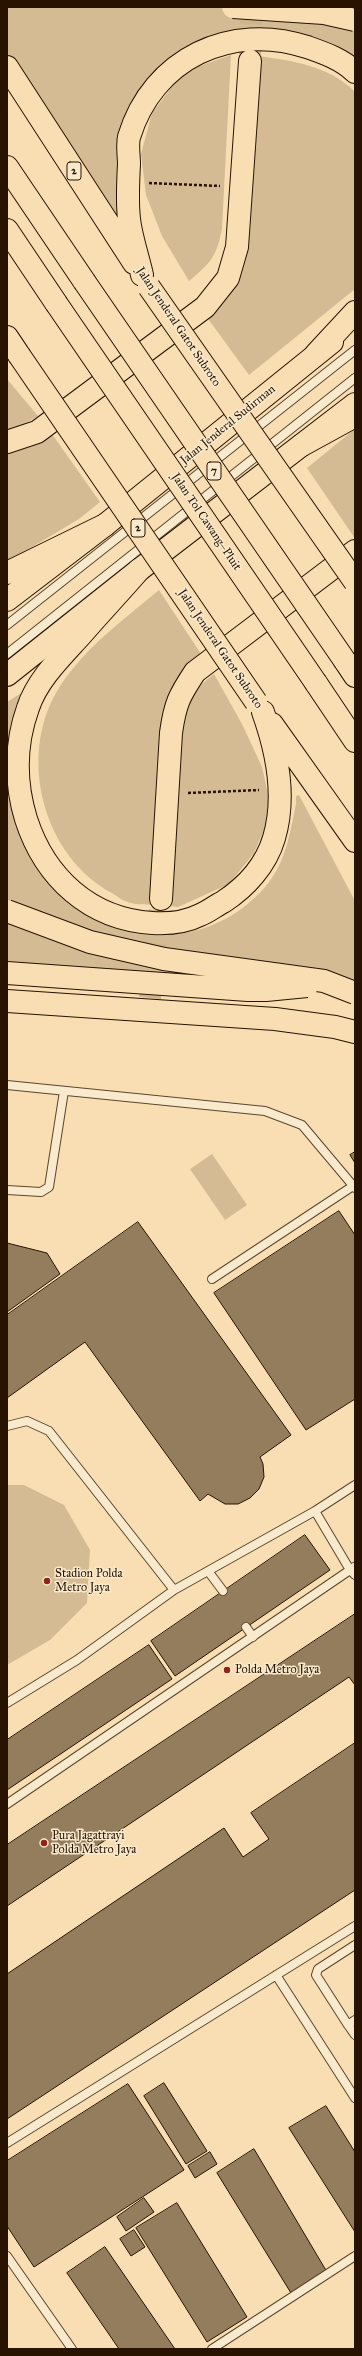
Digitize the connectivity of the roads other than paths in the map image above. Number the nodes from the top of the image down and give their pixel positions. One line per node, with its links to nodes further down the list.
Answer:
1 (233, 7): 2 (main road, bridge)
2 (355, 20)
3 (250, 61): 17 (main road)
4 (7, 68): 8 (main road, Jalan Jenderal Gatot Subroto / 2)
5 (355, 72): 8 (main road)
6 (7, 167): 27 (main road, 7, bridge)
7 (7, 230): 30 (main road, Jalan Tol Cawang–Pluit, bridge)
8 (146, 281): 23 (main road, Jalan Jenderal Gatot Subroto / 2, bridge)
9 (355, 312): 13 (main road)
10 (355, 324): 13 (main road, Jalan Jenderal Sudirman)
11 (12, 346): 29 (main road, Jalan Jenderal Gatot Subroto / 2, bridge)
12 (355, 350): 25 (lane)
13 (316, 354): 19 (main road, Jalan Jenderal Sudirman)
14 (355, 378): 26 (lane)
15 (355, 404): 18 (main road)
16 (355, 416): 18 (main road)
17 (7, 442)
18 (302, 445): 21 (main road)
19 (105, 525): 22 (main road); 24 (main road, Jalan Jenderal Sudirman)
20 (355, 550): 32 (main road)
21 (139, 570): 28 (main road); 29 (main road)
22 (7, 574)
23 (355, 582)
24 (7, 600)
25 (7, 626)
26 (7, 654)
27 (350, 669)
28 (7, 675)
29 (260, 707): 31 (main road, Jalan Jenderal Gatot Subroto / 2)
30 (355, 741)
31 (355, 840)
32 (161, 899)
33 (7, 911): 36 (main road, bridge)
34 (7, 973): 35 (main road, bridge)
35 (355, 978)
36 (355, 993)
37 (150, 998): 39 (main road)
38 (7, 1000): 39 (main road)
39 (132, 1010): 40 (main road)
40 (355, 1032)
41 (7, 1085): 42 (lane)
42 (64, 1091): 43 (lane); 44 (lane)
43 (354, 1187): 45 (lane)
44 (7, 1190)
45 (212, 1279)
46 (7, 1426): 51 (lane)
47 (355, 1485): 48 (lane)
48 (315, 1511): 49 (lane); 50 (lane)
49 (208, 1571): 51 (lane); 52 (lane)
50 (353, 1571): 54 (lane)
51 (174, 1590): 55 (lane)
52 (223, 1591)
53 (246, 1627): 54 (lane)
54 (253, 1637): 56 (lane)
55 (7, 1703)
56 (7, 1804)
57 (355, 1926): 59 (lane)
58 (355, 1945): 61 (lane)
59 (276, 1975): 63 (lane); 64 (lane)
60 (355, 2020): 61 (lane)
61 (348, 2025): 62 (lane)
62 (355, 2035)
63 (355, 2098)
64 (7, 2143)
65 (7, 2256): 67 (lane)
66 (355, 2256): 68 (lane)
67 (72, 2349)
68 (212, 2349)

